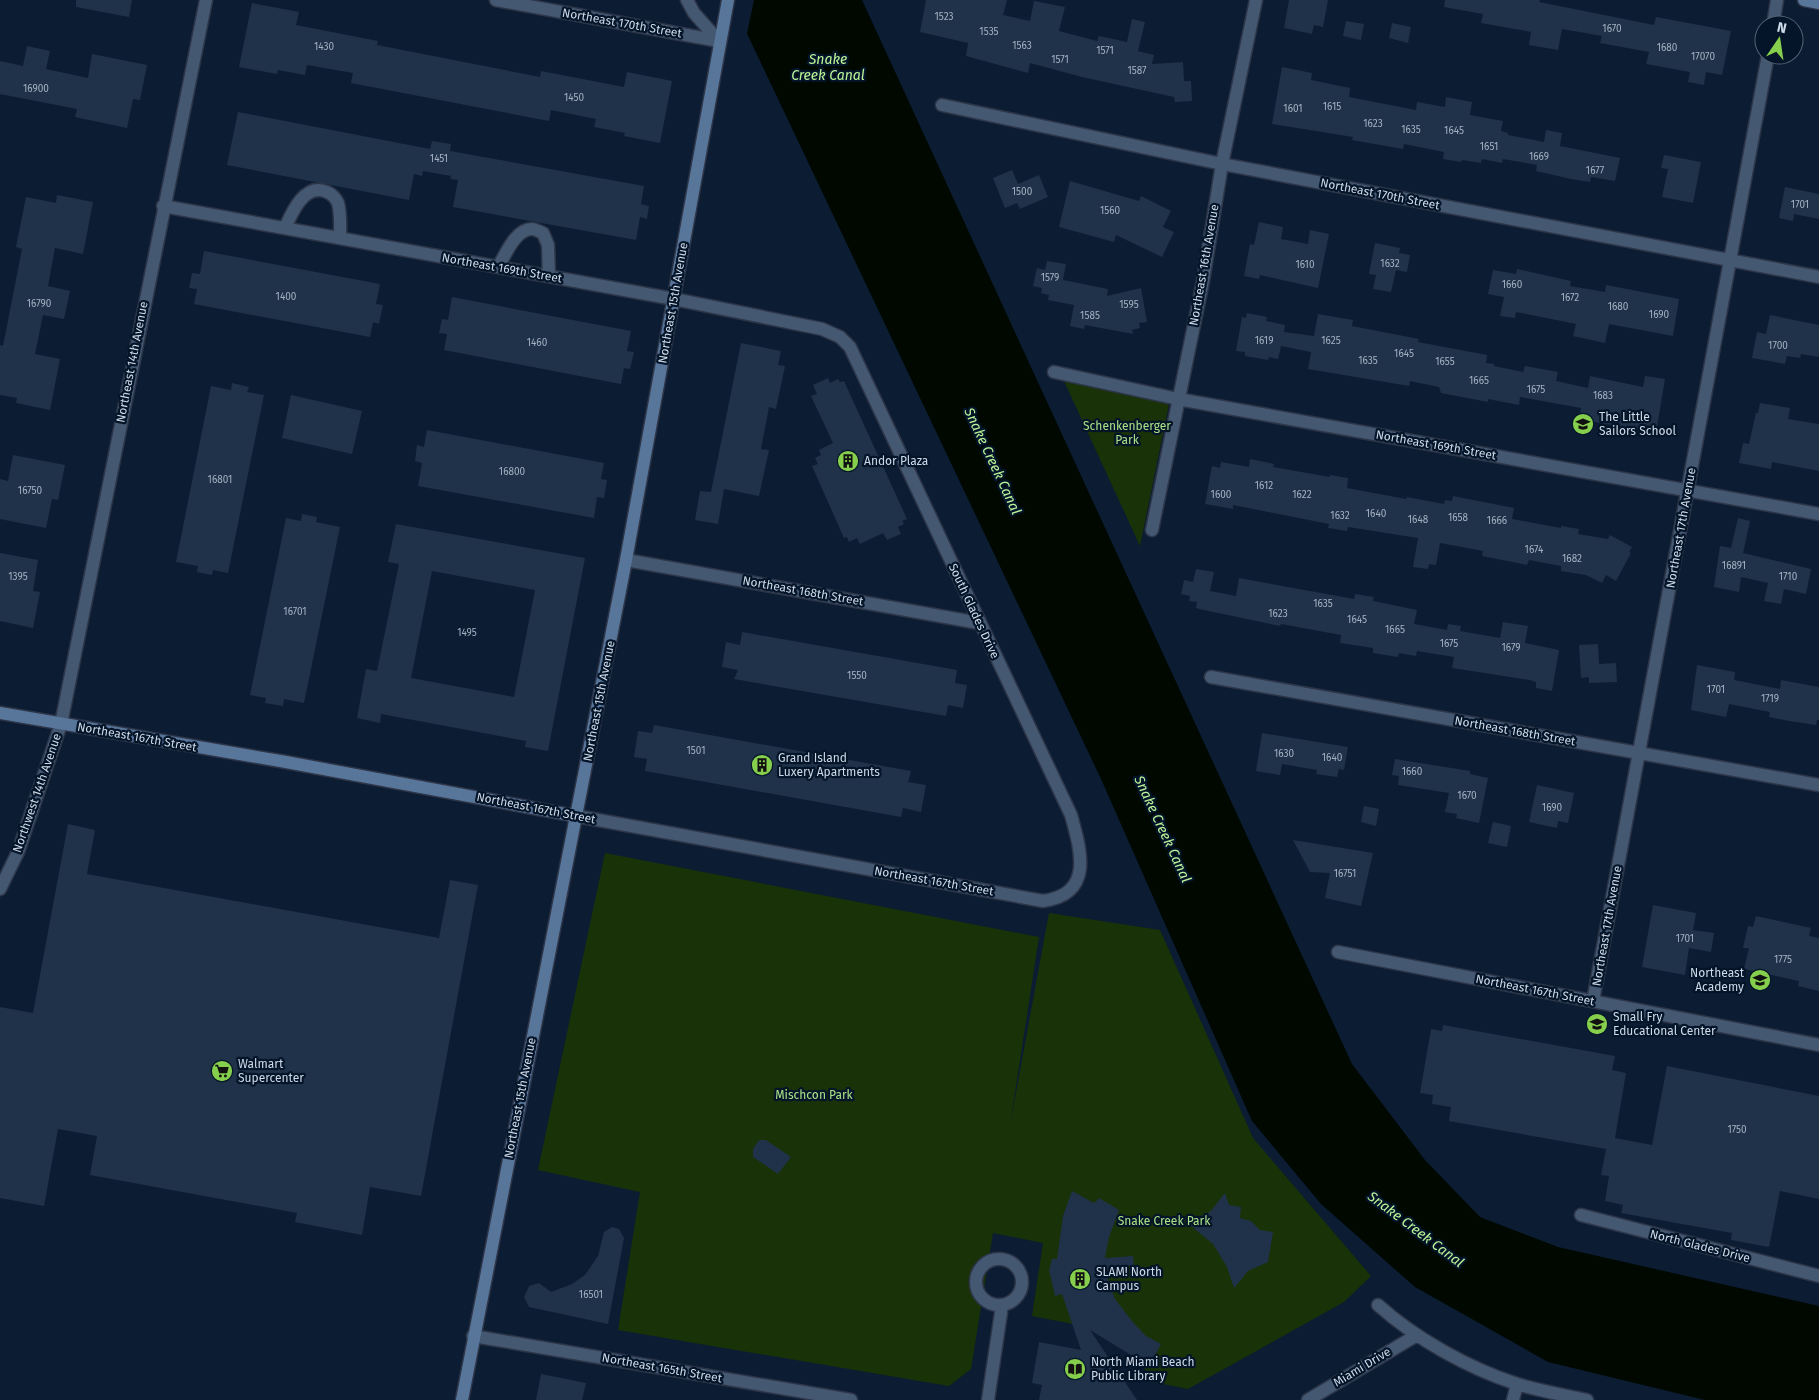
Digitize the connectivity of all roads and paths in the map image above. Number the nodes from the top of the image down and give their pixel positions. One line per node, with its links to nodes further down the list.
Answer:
1 (206, 0): 14 (street, Northeast 14th Avenue)
2 (496, 0): 10 (street, Northeast 170th Street)
3 (688, 0): 10 (street)
4 (728, 0): 10 (street, Northeast 15th Avenue)
5 (1256, 0): 13 (street, Northeast 16th Avenue)
6 (1777, 0): 9 (street)
7 (1804, 0): 8 (street)
8 (1819, 3)
9 (1775, 15)
10 (719, 41): 21 (street, Northeast 15th Avenue)
11 (1766, 65): 17 (street, Northeast 17th Avenue)
12 (942, 105): 13 (street, Northeast 170th Street)
13 (1222, 164): 17 (street, Northeast 170th Street); 24 (street, Northeast 16th Avenue)
14 (163, 206): 15 (street, Northeast 169th Street); 32 (street, Northeast 14th Avenue)
15 (285, 228): 16 (street, Northeast 169th Street); 16 (street)
16 (340, 238): 18 (street, Northeast 169th Street)
17 (1731, 260): 20 (street, Northeast 170th Street); 25 (street, Northeast 17th Avenue)
18 (498, 267): 19 (street, Northeast 169th Street); 19 (street)
19 (549, 276): 21 (street, Northeast 169th Street)
20 (1819, 277)
21 (674, 299): 22 (street, Northeast 169th Street); 28 (street, Northeast 15th Avenue)
22 (840, 337): 29 (street, South Glades Drive)
23 (1054, 372): 24 (street, Northeast 169th Street)
24 (1178, 399): 25 (street, Northeast 169th Street); 27 (street, Northeast 16th Avenue)
25 (1687, 489): 26 (street, Northeast 169th Street); 33 (street, Northeast 17th Avenue)
26 (1819, 514)
27 (1152, 530)
28 (626, 560): 29 (street, Northeast 168th Street); 35 (street, Northeast 15th Avenue)
29 (979, 623): 37 (street, South Glades Drive)
30 (1211, 678): 33 (street, Northeast 168th Street)
31 (0, 713): 32 (street, Northeast 167th Street)
32 (61, 724): 35 (street, Northeast 167th Street); 36 (street, Northwest 14th Avenue)
33 (1638, 752): 34 (street, Northeast 168th Street); 39 (street, Northeast 17th Avenue)
34 (1819, 785)
35 (576, 816): 37 (street, Northeast 167th Street); 46 (street, Northeast 15th Avenue)
36 (0, 890)
37 (1070, 892)
38 (1338, 952): 39 (street, Northeast 167th Street)
39 (1593, 1001): 40 (street, Northeast 167th Street)
40 (1819, 1045)
41 (1581, 1215): 42 (street, North Glades Drive)
42 (1819, 1276)
43 (1378, 1305): 45 (street)
44 (1002, 1306): 50 (street)
45 (1417, 1335): 47 (street); 51 (street, Miami Drive)
46 (473, 1336): 48 (street, Northeast 15th Avenue); 49 (street, Northeast 165th Street)
47 (1516, 1384): 52 (street); 53 (street)
48 (462, 1400)
49 (851, 1400)
50 (988, 1400)
51 (1308, 1400)
52 (1514, 1400)
53 (1587, 1400)

